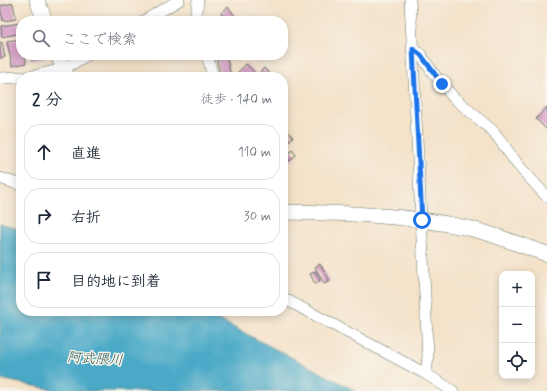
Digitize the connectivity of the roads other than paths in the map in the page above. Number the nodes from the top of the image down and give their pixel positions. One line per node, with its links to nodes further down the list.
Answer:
1 (38, 0): 5 (street)
2 (179, 0): 6 (street)
3 (198, 0): 7 (street)
4 (411, 1): 8 (street)
5 (43, 16)
6 (152, 16)
7 (196, 16)
8 (413, 49): 19 (street); 21 (street)
9 (60, 60): 12 (street)
10 (80, 60): 13 (street)
11 (208, 60): 14 (street)
12 (65, 72)
13 (66, 72)
14 (212, 72)
15 (16, 77): 16 (street)
16 (0, 78)
17 (0, 178): 18 (street)
18 (16, 183)
19 (547, 197)
20 (288, 212): 21 (street)
21 (422, 220): 22 (street); 24 (street)
22 (547, 254)
23 (288, 301): 24 (street)
24 (426, 374): 25 (street)
25 (453, 391)

